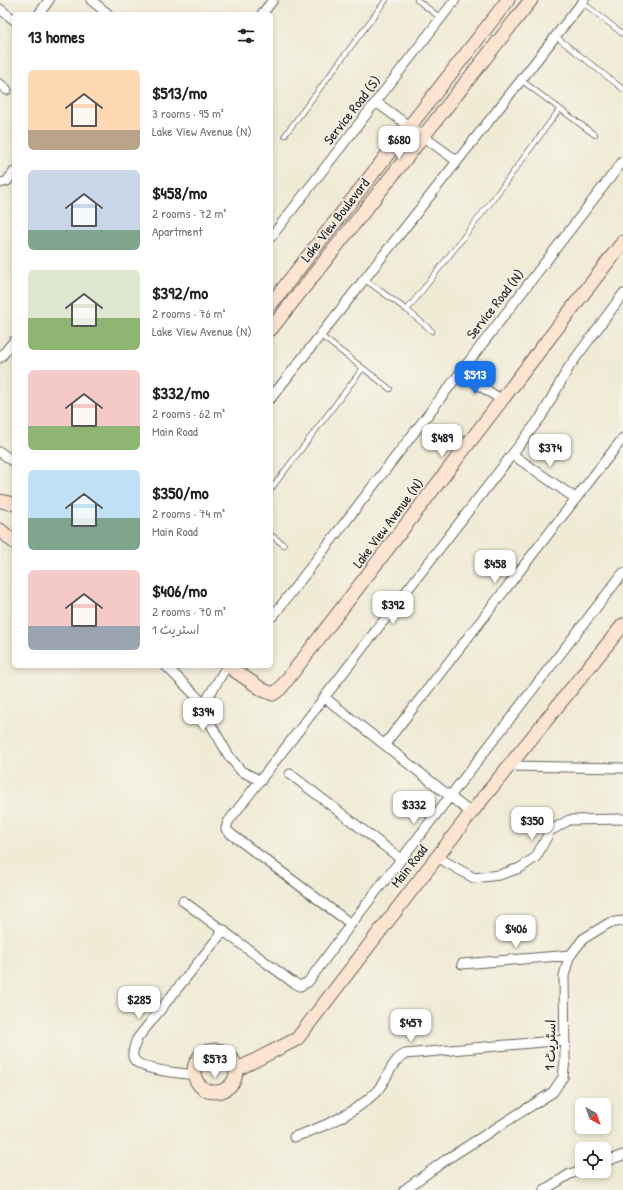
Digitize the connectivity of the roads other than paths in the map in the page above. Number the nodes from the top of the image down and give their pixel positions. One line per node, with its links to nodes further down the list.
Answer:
1 (50, 0): 11 (street)
2 (91, 0): 12 (street)
3 (273, 0): 13 (street)
4 (386, 0): 23 (lane)
5 (417, 0): 15 (lane)
6 (454, 0): 15 (street, Service Road (S))
7 (508, 0): 22 (street, Lake View Boulevard)
8 (531, 0): 25 (street, Lake View Boulevard)
9 (583, 1): 16 (lane); 17 (street)
10 (0, 9): 14 (street)
11 (41, 12)
12 (106, 12)
13 (264, 12)
14 (12, 18)
15 (441, 18): 20 (street, Service Road (S))
16 (622, 31)
17 (555, 36): 18 (street); 19 (lane)
18 (521, 80): 21 (lane); 27 (street)
19 (623, 89)
20 (376, 102): 22 (street); 30 (street, Service Road (S))
21 (559, 110): 24 (lane); 35 (lane)
22 (409, 126): 25 (street); 34 (street, Lake View Boulevard)
23 (285, 135)
24 (595, 135)
25 (422, 136): 27 (street); 36 (street, Lake View Boulevard)
26 (623, 160): 42 (street, Service Road (N))
27 (457, 162): 32 (street)
28 (12, 174): 29 (street)
29 (0, 183)
30 (273, 234)
31 (623, 242): 45 (street, Lake View Avenue (N))
32 (364, 279): 35 (lane); 38 (street)
33 (623, 294): 48 (street)
34 (273, 301)
35 (407, 310): 37 (lane)
36 (273, 326)
37 (432, 331)
38 (320, 335): 41 (lane); 44 (street)
39 (12, 343): 40 (street)
40 (0, 358)
41 (363, 368): 43 (lane); 50 (lane)
42 (460, 373): 45 (street); 59 (street, Service Road (N))
43 (390, 389)
44 (273, 395)
45 (502, 400): 63 (street, Lake View Avenue (N))
46 (623, 439): 51 (street)
47 (0, 452): 49 (street)
48 (513, 455): 51 (street); 64 (street)
49 (12, 461)
50 (273, 486)
51 (575, 498): 66 (street)
52 (0, 501): 53 (street)
53 (12, 504)
54 (0, 530): 56 (street)
55 (273, 537): 57 (lane)
56 (12, 540)
57 (284, 545)
58 (623, 573): 71 (street)
59 (273, 616)
60 (623, 625): 67 (street, Main Road)
61 (168, 668): 65 (street)
62 (226, 668): 65 (street)
63 (230, 668)
64 (324, 697): 66 (street); 70 (street)
65 (204, 704): 70 (street)
66 (385, 744): 71 (street)
67 (510, 766): 68 (street); 72 (street, Main Road)
68 (623, 768)
69 (290, 774): 75 (street)
70 (261, 781): 78 (street)
71 (450, 795): 72 (street); 75 (street)
72 (471, 813): 74 (street, Main Road)
73 (623, 819): 74 (street)
74 (437, 857): 83 (street, Main Road)
75 (401, 859): 78 (street)
76 (183, 901): 79 (street)
77 (623, 922): 80 (street, اسٹریٹ 1)
78 (351, 924): 79 (street)
79 (224, 930): 84 (street)
80 (571, 955): 81 (street); 82 (street, اسٹریٹ 1)
81 (462, 964)
82 (565, 1040): 85 (street); 89 (street, اسٹریٹ 1)
83 (236, 1070): 84 (street); 84 (street)
84 (194, 1075)
85 (294, 1137)
86 (623, 1155): 87 (street)
87 (611, 1159)
88 (575, 1172): 90 (street)
89 (404, 1190)
90 (544, 1190)

